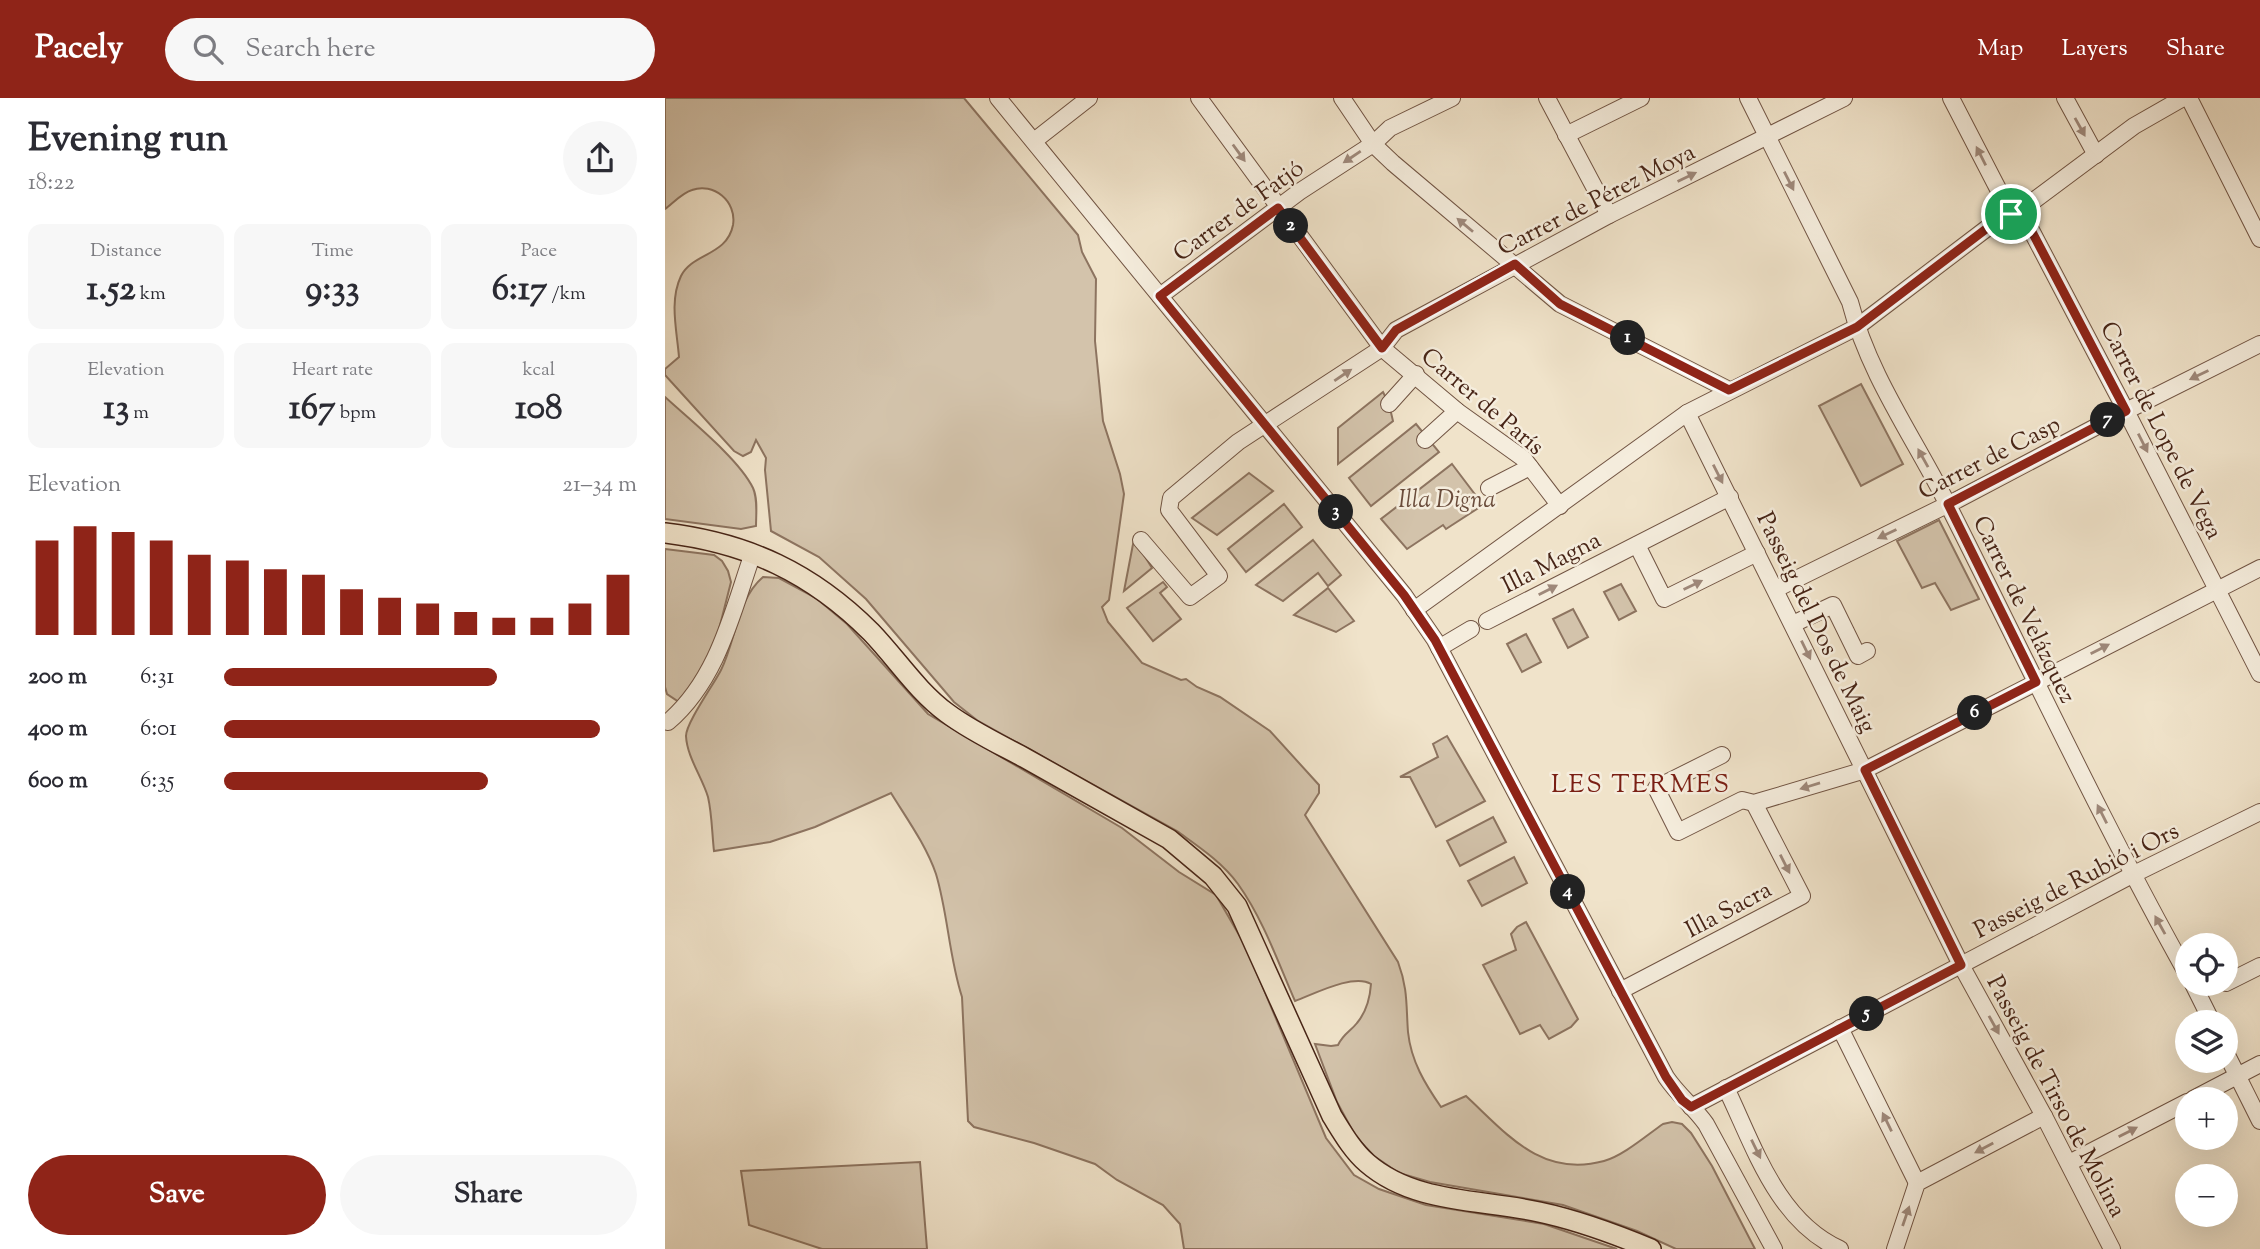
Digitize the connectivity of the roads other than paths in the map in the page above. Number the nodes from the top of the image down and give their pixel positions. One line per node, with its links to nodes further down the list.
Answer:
1 (998, 98): 16 (street)
2 (1089, 98): 16 (street)
3 (1199, 98): 19 (street, Carrer de París, one-way to 19)
4 (1342, 98): 17 (street)
5 (1452, 98): 17 (street, Carrer de Fatjó)
6 (1547, 98): 14 (street)
7 (1641, 98): 14 (street)
8 (1748, 98): 15 (street, Carrer de Velázquez)
9 (1845, 98): 15 (street, Carrer de Pérez Moya)
10 (1951, 98): 20 (street, Carrer de Lope de Vega, one-way to 10)
11 (2065, 98): 18 (street, one-way to 18)
12 (2183, 98): 18 (street)
13 (2189, 98): 22 (street)
14 (1566, 135): 21 (street)
15 (1767, 138): 21 (street, Carrer de Pérez Moya, one-way to 15); 25 (street, Carrer de Velázquez, one-way to 25)
16 (1034, 141): 24 (street)
17 (1373, 144): 19 (street, Carrer de Fatjó, one-way to 19); 23 (street, one-way to 17)
18 (2096, 155): 20 (street)
19 (1278, 208): 24 (street, Carrer de Fatjó); 27 (street, Carrer de París)
20 (2016, 211): 25 (street); 32 (street, Carrer de Lope de Vega)
21 (1609, 215): 23 (street, Carrer de Pérez Moya)
22 (2260, 239)
23 (1515, 264): 27 (street, Carrer de Pérez Moya); 29 (street)
24 (1160, 296): 34 (street)
25 (1857, 327): 29 (street); 39 (street, Carrer de Velázquez, one-way to 25)
26 (2260, 344): 32 (street, Carrer de Casp, one-way to 32)
27 (1382, 348): 28 (street, Carrer de París); 34 (street, Carrer de Pérez Moya, one-way to 27)
28 (1416, 374): 30 (street); 31 (street, Carrer de París)
29 (1729, 390): 33 (street)
30 (1389, 404)
31 (1457, 411): 35 (street); 36 (street, Carrer de París)
32 (2126, 411): 39 (street, Carrer de Casp); 48 (street, Carrer de Lope de Vega, one-way to 48)
33 (1687, 413): 38 (street, Passeig del Dos de Maig, one-way to 38); 40 (street)
34 (1266, 426): 42 (street, Carrer de Pérez Moya); 49 (street)
35 (1426, 440)
36 (1530, 467): 37 (street); 40 (street, Carrer de París)
37 (1489, 488)
38 (1730, 497): 43 (street, Illa Magna); 44 (street, Passeig del Dos de Maig)
39 (1948, 504): 47 (street, Carrer de Casp, one-way to 47); 56 (street, Carrer de Velázquez)
40 (1560, 506): 49 (street)
41 (666, 533): 45 (main road)
42 (1141, 540)
43 (1637, 545): 44 (street, Illa Magna, one-way to 44); 50 (street, Illa Magna, one-way to 43)
44 (1758, 552): 47 (street, Passeig del Dos de Maig)
45 (753, 553): 57 (street); 80 (main road)
46 (2260, 568): 48 (street)
47 (1776, 589): 51 (street, Passeig del Dos de Maig)
48 (2218, 590): 55 (street, Carrer de Lope de Vega); 56 (street, one-way to 48)
49 (1415, 610): 53 (street)
50 (1487, 621)
51 (1793, 624): 54 (street); 59 (street, Passeig del Dos de Maig, one-way to 59)
52 (1471, 628): 53 (street)
53 (1439, 648): 67 (street)
54 (1867, 651)
55 (2260, 674)
56 (2036, 682): 59 (street); 62 (street, Carrer de Velázquez, one-way to 56)
57 (669, 722)
58 (1722, 755): 60 (street)
59 (1865, 770): 60 (street, one-way to 60); 64 (street, Passeig del Dos de Maig)
60 (1754, 803): 67 (street, Illa Sacra, one-way to 67)
61 (2260, 812): 62 (street, Passeig de Rubió i Ors)
62 (2132, 875): 63 (street, Carrer de Velázquez, one-way to 62); 64 (street, Passeig de Rubió i Ors)
63 (2175, 952)
64 (1961, 965): 68 (street, Passeig de Rubió i Ors); 76 (street, Passeig de Tirso de Molina, one-way to 76)
65 (2260, 966): 66 (street)
66 (2238, 977)
67 (1620, 991): 74 (street)
68 (1840, 1028): 73 (street, Passeig de Rubió i Ors); 79 (street, one-way to 68)
69 (2260, 1064): 71 (street)
70 (2236, 1073): 71 (street)
71 (2237, 1076): 72 (street); 77 (street)
72 (2216, 1087)
73 (1726, 1088): 74 (street, Passeig de Rubió i Ors); 82 (street, one-way to 82)
74 (1691, 1107): 81 (street)
75 (2175, 1108): 78 (street, one-way to 75)
76 (2044, 1116): 78 (street, Passeig de Tirso de Molina); 79 (street, one-way to 79)
77 (2260, 1121)
78 (2069, 1163): 84 (street, Passeig de Tirso de Molina)
79 (1917, 1183): 83 (street, one-way to 79)
80 (1651, 1249)
81 (1773, 1249)
82 (1840, 1249)
83 (1895, 1249)
84 (2112, 1249)

